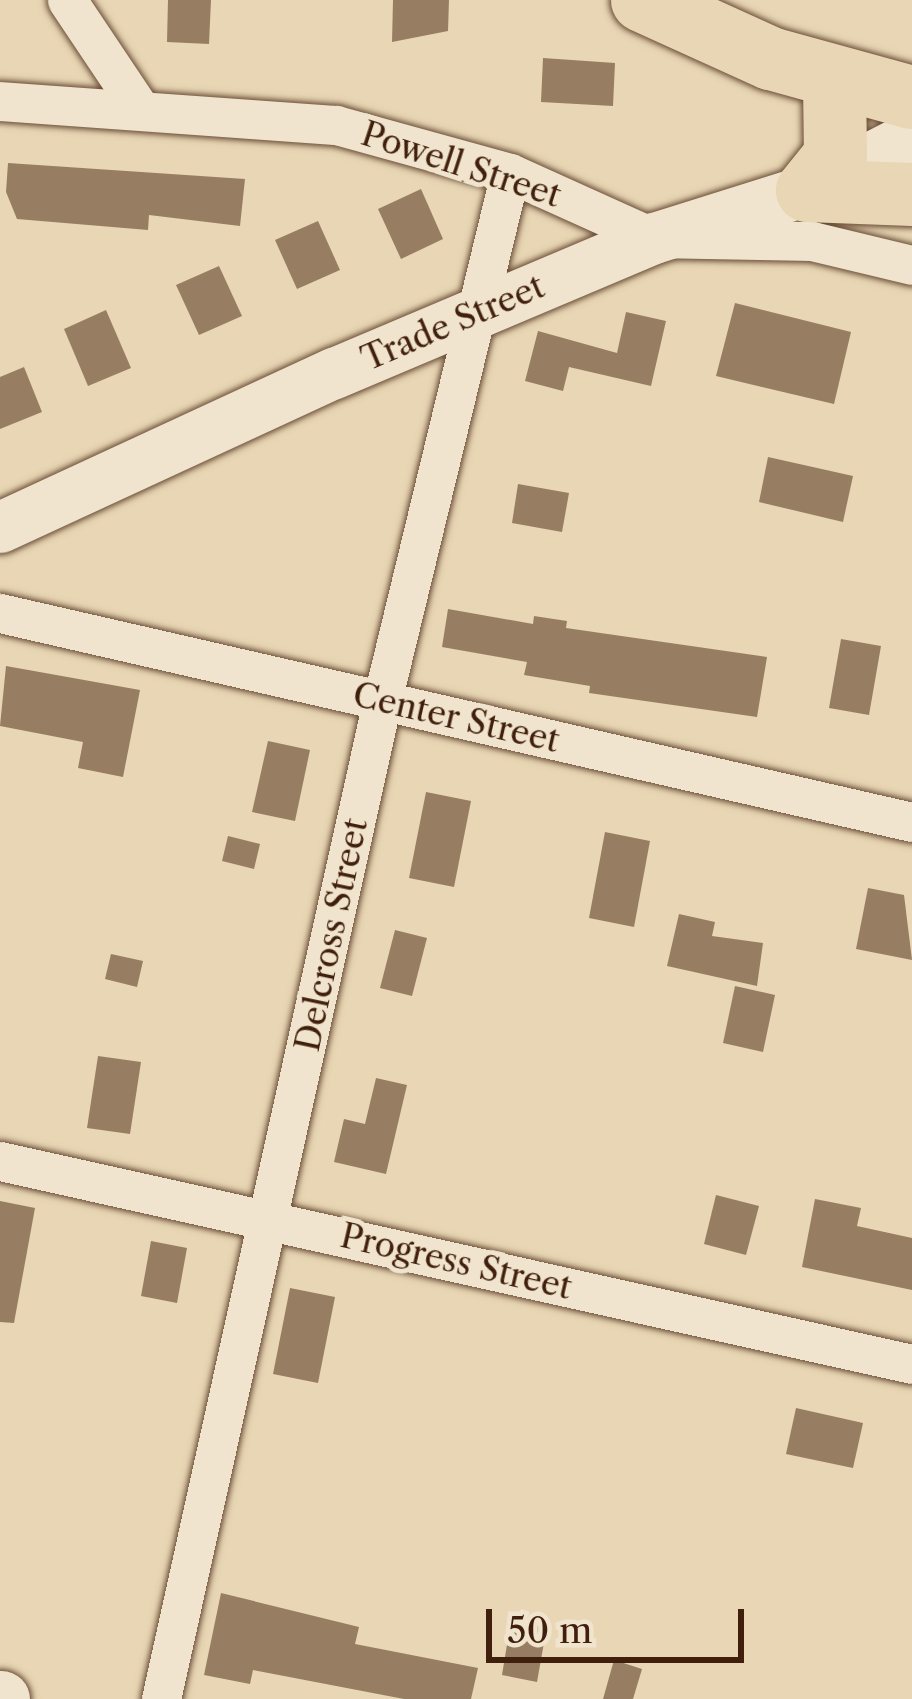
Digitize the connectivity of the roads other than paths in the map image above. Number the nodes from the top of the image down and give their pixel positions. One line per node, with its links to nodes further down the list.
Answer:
1 (67, 0): 6 (street)
2 (642, 0): 3 (main road)
3 (834, 79): 4 (main road); 9 (main road)
4 (912, 98)
5 (0, 101): 6 (street, Powell Street)
6 (140, 109): 8 (street, Powell Street)
7 (912, 136): 9 (street, Trade Street)
8 (511, 173): 11 (street, Powell Street); 13 (street, Delcross Street)
9 (808, 190): 10 (main road); 11 (street, Trade Street)
10 (912, 194)
11 (654, 238): 12 (street, Powell Street); 13 (street, Trade Street)
12 (912, 265)
13 (476, 313): 14 (street, Trade Street); 16 (street, Delcross Street)
14 (0, 527)
15 (0, 613): 16 (street, Center Street)
16 (382, 700): 17 (street, Center Street); 19 (street, Delcross Street)
17 (912, 822)
18 (0, 1161): 19 (street, Progress Street)
19 (271, 1221): 20 (street, Progress Street); 21 (street, Delcross Street)
20 (912, 1364)
21 (161, 1699)

